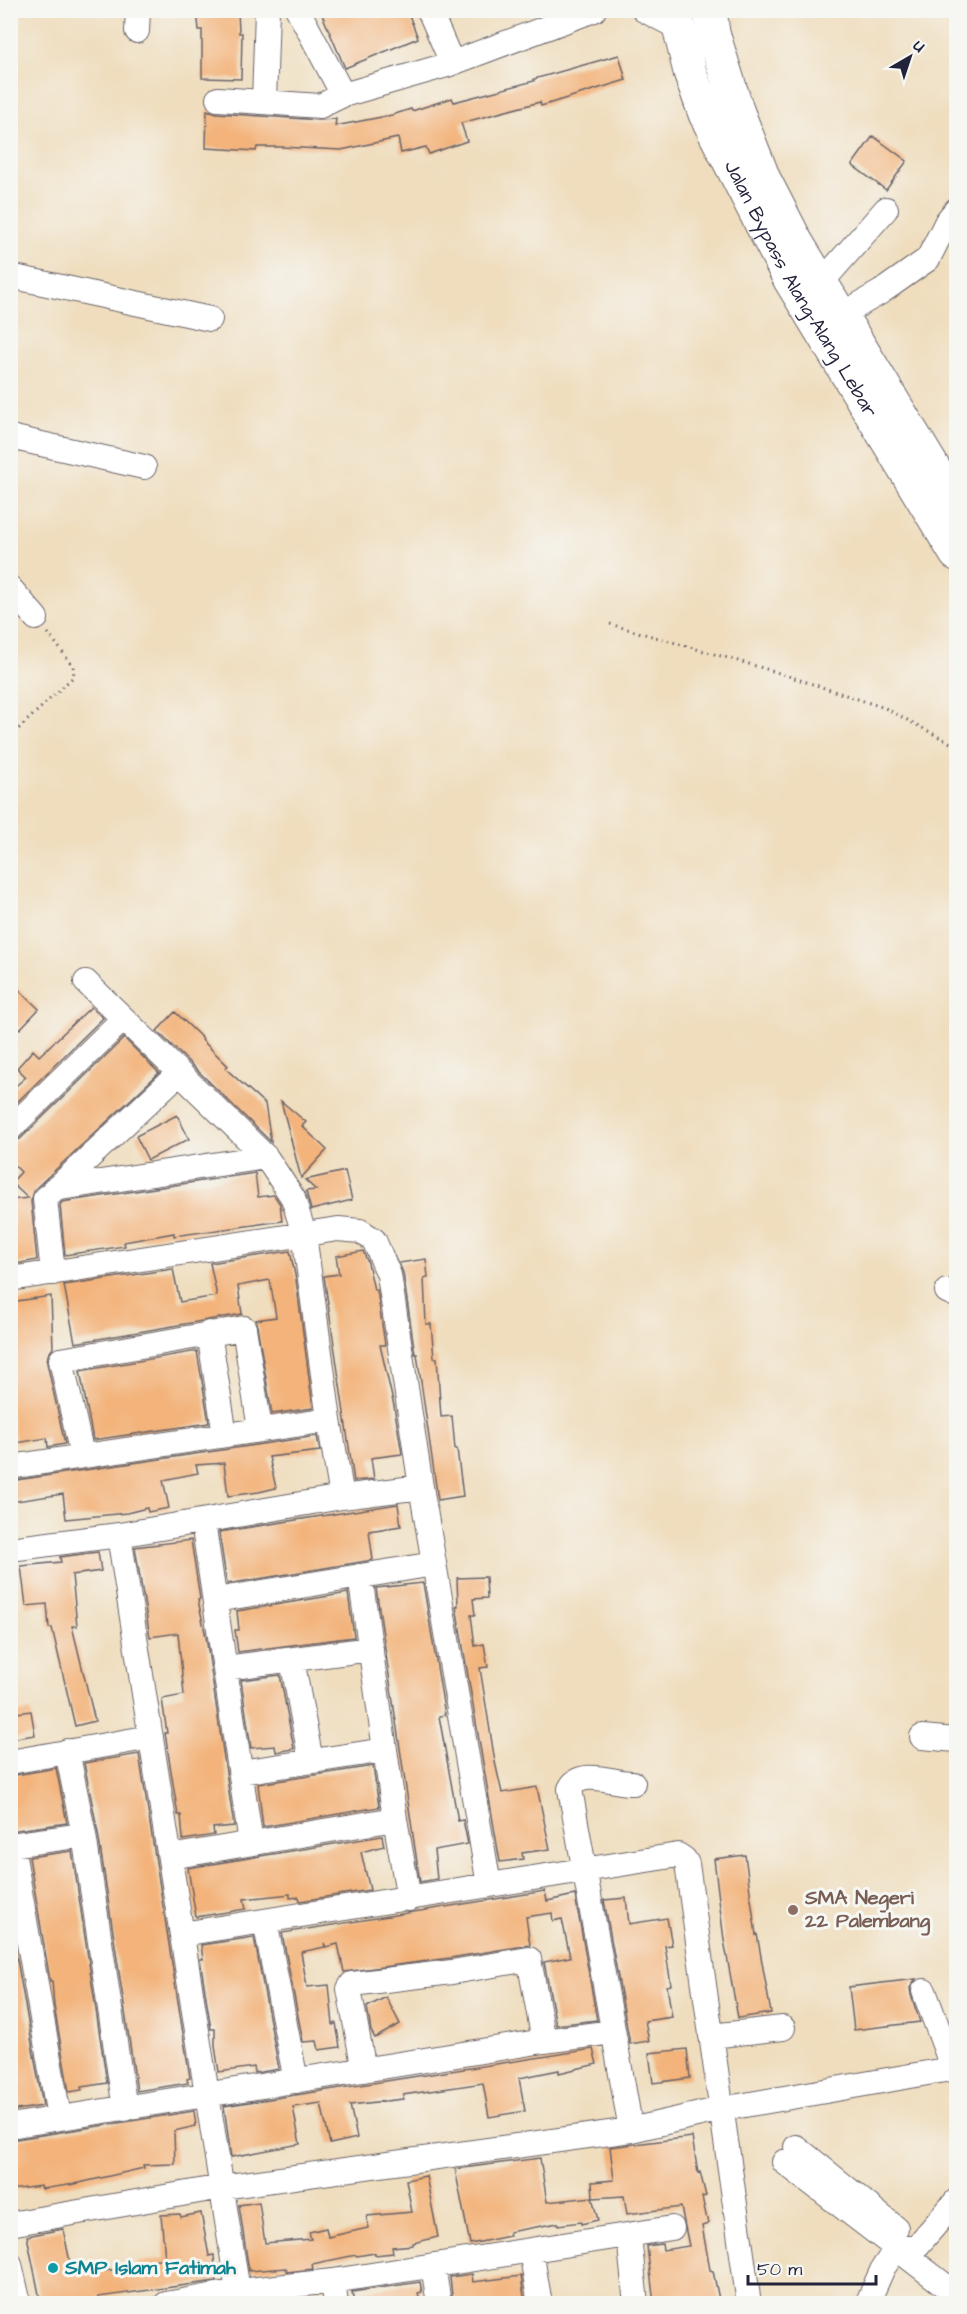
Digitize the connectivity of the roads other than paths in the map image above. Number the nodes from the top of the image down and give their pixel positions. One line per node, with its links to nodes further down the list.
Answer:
1 (267, 10): 11 (street)
2 (298, 10): 9 (street)
3 (429, 10): 8 (street)
4 (594, 10): 8 (street)
5 (644, 10): 7 (street)
6 (710, 10): 15 (highway, Jalan Bypass Alang-Alang Lebar)
7 (677, 19): 21 (highway, Jalan Bypass Alang-Alang Lebar)
8 (452, 63): 9 (street)
9 (343, 95): 11 (street)
10 (218, 99): 11 (street)
11 (264, 102)
12 (886, 209): 15 (street)
13 (957, 210): 16 (street)
14 (10, 276): 17 (street)
15 (821, 283): 16 (highway, Jalan Bypass Alang-Alang Lebar)
16 (841, 315): 20 (highway, Jalan Bypass Alang-Alang Lebar)
17 (210, 319)
18 (10, 437): 19 (street)
19 (144, 467)
20 (957, 505)
21 (957, 554)
22 (10, 588): 23 (street)
23 (36, 618)
24 (86, 982): 25 (street)
25 (123, 1019): 26 (street); 27 (street)
26 (179, 1073): 28 (street); 29 (street)
27 (10, 1129)
28 (266, 1157): 29 (street); 30 (street)
29 (54, 1189): 31 (street)
30 (304, 1234): 31 (street); 34 (street); 39 (street)
31 (53, 1273): 32 (street)
32 (10, 1279)
33 (209, 1333): 35 (street); 36 (street); 37 (street)
34 (329, 1420): 35 (street); 40 (street)
35 (260, 1429): 36 (street)
36 (225, 1435): 37 (street)
37 (81, 1455): 38 (street)
38 (11, 1466)
39 (421, 1487): 40 (street); 44 (street)
40 (342, 1497): 41 (street)
41 (203, 1522): 42 (street); 46 (street)
42 (119, 1535): 43 (street); 50 (street)
43 (10, 1549)
44 (434, 1564): 45 (street); 65 (street)
45 (360, 1576): 46 (street); 47 (street)
46 (215, 1600): 49 (street)
47 (371, 1649): 48 (street); 53 (street)
48 (292, 1660): 49 (street); 55 (street)
49 (225, 1668): 57 (street)
50 (151, 1737): 54 (street); 63 (street)
51 (922, 1737): 52 (street)
52 (957, 1740)
53 (385, 1750): 55 (street); 59 (street)
54 (67, 1751): 56 (street); 60 (street)
55 (311, 1761): 57 (street)
56 (10, 1762)
57 (241, 1772): 61 (street)
58 (633, 1784): 64 (street)
59 (395, 1819): 61 (street); 66 (street)
60 (84, 1835): 62 (street); 78 (street)
61 (251, 1843): 63 (street)
62 (11, 1845): 80 (street)
63 (170, 1857): 68 (street)
64 (584, 1870): 65 (street); 71 (street); 72 (street)
65 (489, 1885): 66 (street)
66 (410, 1899): 67 (street)
67 (265, 1921): 68 (street); 76 (street)
68 (182, 1934): 77 (street)
69 (924, 1991): 74 (street)
70 (783, 2028): 72 (street)
71 (613, 2032): 73 (street); 82 (street)
72 (711, 2036): 79 (street)
73 (544, 2041): 75 (street); 75 (street)
74 (955, 2068): 79 (street)
75 (364, 2070): 76 (street)
76 (296, 2081): 77 (street)
77 (208, 2095): 78 (street); 84 (street)
78 (125, 2109): 80 (street)
79 (722, 2109): 82 (street); 102 (street)
80 (59, 2117): 81 (street)
81 (10, 2126)
82 (631, 2130): 84 (street)
83 (790, 2154): 89 (street)
84 (222, 2187): 86 (street); 96 (street)
85 (957, 2201): 89 (street)
86 (10, 2224)
87 (672, 2228): 88 (street)
88 (629, 2236): 90 (street); 101 (street)
89 (907, 2247): 93 (street); 95 (street); 103 (street)
90 (531, 2251): 92 (street); 100 (street)
91 (10, 2264): 97 (street)
92 (433, 2265): 94 (street); 99 (street)
93 (957, 2274)
94 (335, 2292): 96 (street)
95 (957, 2294)
96 (239, 2297): 98 (street)
97 (19, 2304)
98 (166, 2304)
99 (439, 2304)
100 (540, 2304)
101 (636, 2304)
102 (749, 2304)
103 (867, 2304)

